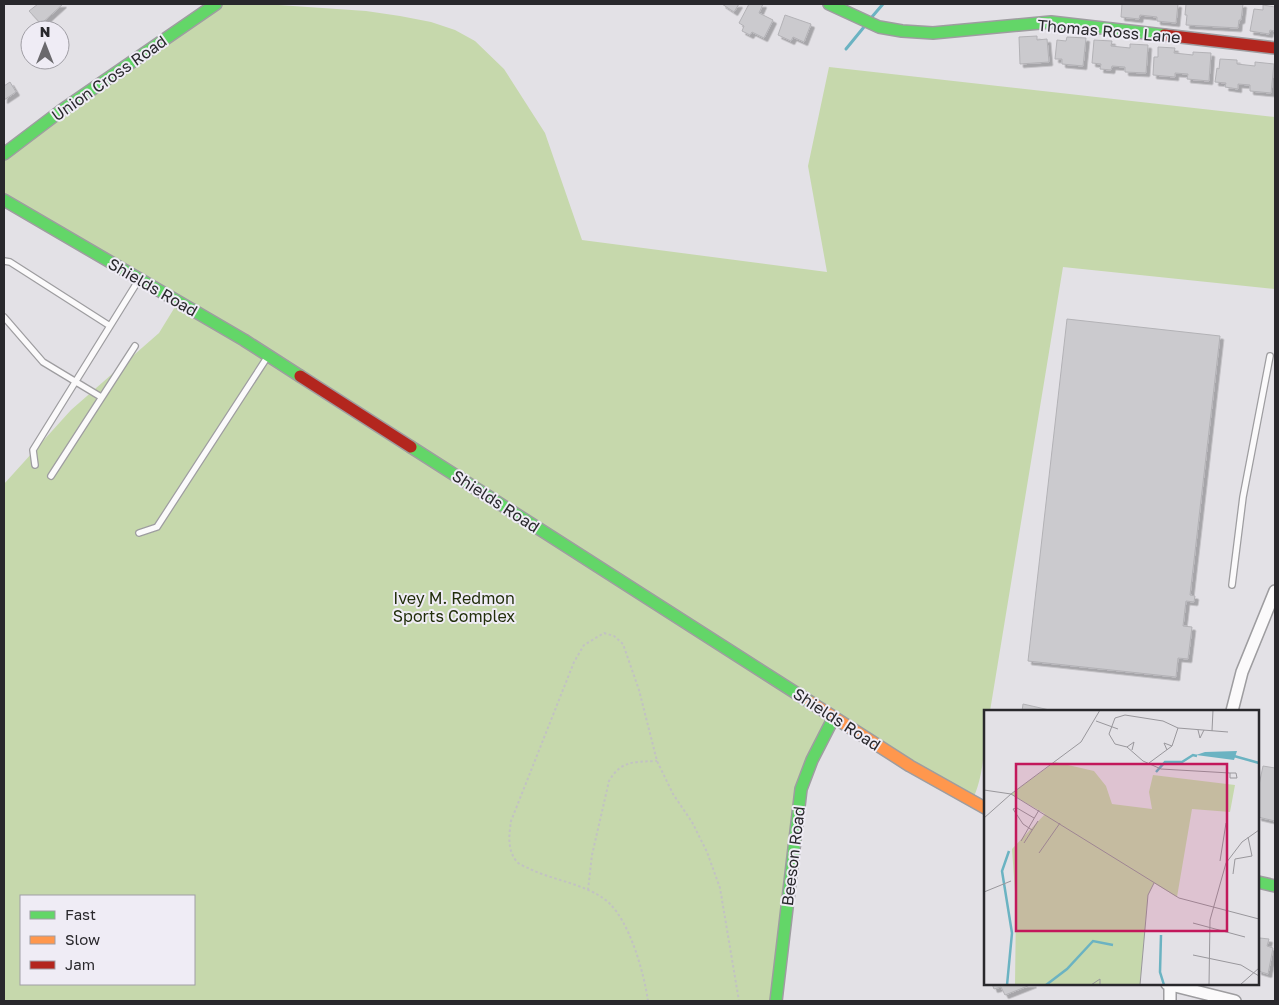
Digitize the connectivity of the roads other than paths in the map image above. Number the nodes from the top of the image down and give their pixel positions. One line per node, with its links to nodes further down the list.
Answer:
1 (216, 4): 4 (street, Union Cross Road)
2 (829, 4): 3 (street, Thomas Ross Lane)
3 (1275, 48)
4 (4, 154)
5 (4, 200): 7 (street, Shields Road)
6 (4, 261): 9 (lane)
7 (140, 279): 9 (lane); 11 (street, Shields Road)
8 (4, 317): 13 (lane)
9 (110, 326): 13 (lane)
10 (135, 346): 14 (lane)
11 (268, 356): 17 (lane); 21 (street, Shields Road)
12 (1270, 356): 18 (lane)
13 (75, 381): 14 (lane); 15 (lane)
14 (101, 397): 16 (lane)
15 (35, 465)
16 (51, 476)
17 (139, 533)
18 (1232, 585)
19 (1275, 591): 20 (street)
20 (1232, 710)
21 (834, 717): 22 (street, Shields Road); 27 (street, Beeson Road)
22 (984, 807)
23 (1259, 882): 24 (street)
24 (1275, 886)
25 (1169, 985): 28 (street)
26 (1173, 985): 29 (street)
27 (776, 1001)
28 (1170, 1001)
29 (1235, 1001)

